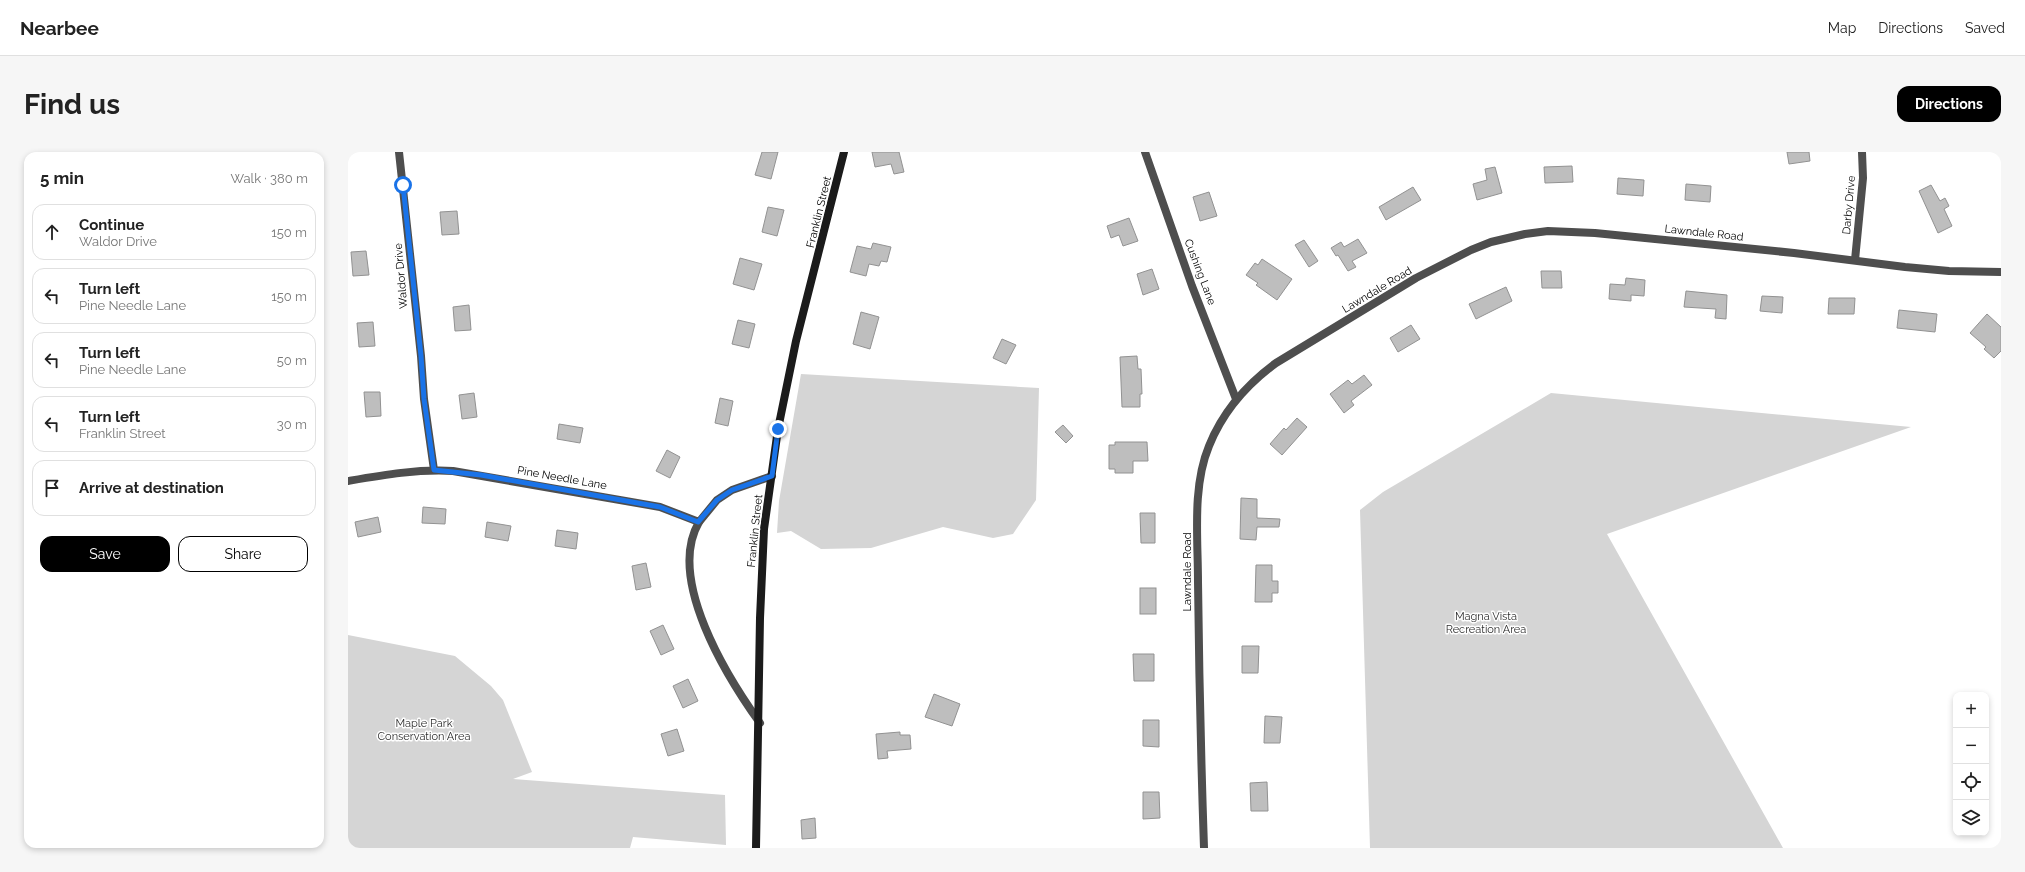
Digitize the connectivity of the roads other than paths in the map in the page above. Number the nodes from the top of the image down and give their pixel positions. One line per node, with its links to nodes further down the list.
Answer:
1 (399, 152): 8 (street, Waldor Drive)
2 (844, 152): 9 (street, Franklin Street)
3 (1145, 152): 7 (street, Cushing Lane)
4 (1862, 152): 5 (street, Darby Drive)
5 (1855, 260): 6 (street, Lawndale Road); 7 (street, Lawndale Road)
6 (2001, 272)
7 (1236, 399): 14 (street, Lawndale Road)
8 (434, 470): 10 (street, Pine Needle Lane); 11 (street, Pine Needle Lane)
9 (772, 476): 11 (street); 12 (street, Franklin Street)
10 (348, 481)
11 (698, 522): 12 (street)
12 (760, 723): 13 (street, Franklin Street)
13 (756, 848)
14 (1204, 848)

